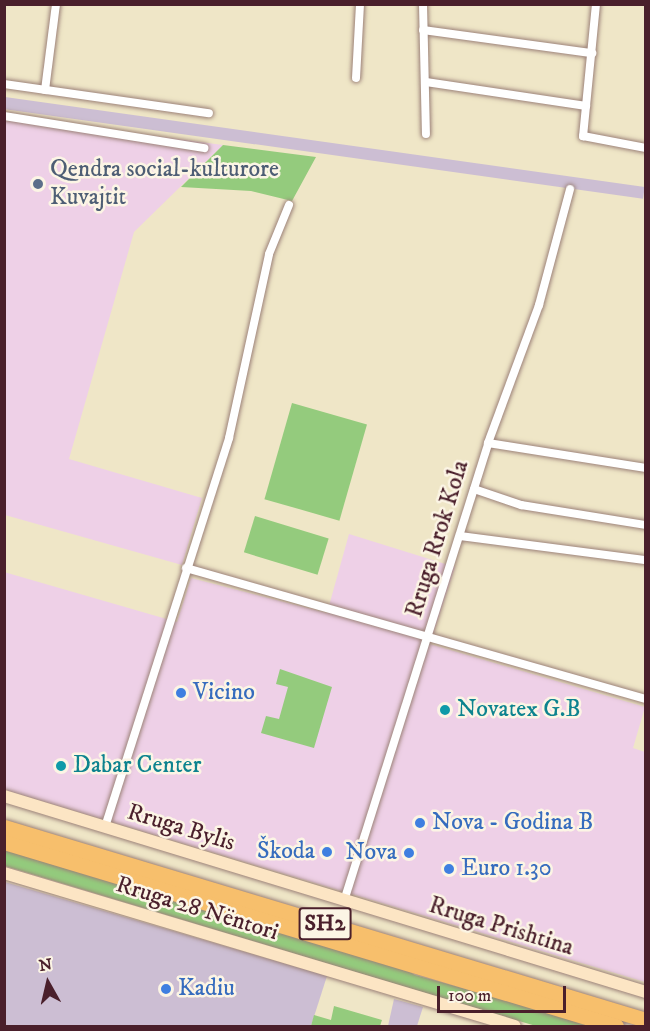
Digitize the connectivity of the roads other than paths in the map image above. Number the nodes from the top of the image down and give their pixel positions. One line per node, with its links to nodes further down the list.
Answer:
1 (56, 4): 10 (street)
2 (360, 4): 7 (street)
3 (423, 4): 5 (street)
4 (596, 4): 6 (street)
5 (423, 30): 6 (street); 8 (street)
6 (592, 53): 11 (street)
7 (356, 78)
8 (426, 82): 11 (street); 14 (street)
9 (4, 84): 10 (street)
10 (45, 90): 12 (street)
11 (586, 106): 16 (street)
12 (209, 113)
13 (4, 116): 15 (street)
14 (426, 134)
15 (204, 148)
16 (645, 148)
17 (570, 189): 19 (street, Rruga Rrok Kola)
18 (289, 205): 25 (street)
19 (488, 443): 20 (street); 21 (street, Rruga Rrok Kola)
20 (645, 468)
21 (474, 489): 22 (street); 23 (street, Rruga Rrok Kola)
22 (645, 525)
23 (460, 536): 24 (street); 26 (street, Rruga Rrok Kola)
24 (645, 560)
25 (186, 568): 26 (street); 30 (street)
26 (428, 639): 27 (street); 33 (street, Rruga Rrok Kola)
27 (645, 699)
28 (4, 796): 30 (main road, Rruga Bylis)
29 (4, 827): 35 (highway, SH2)
30 (105, 827): 33 (main road, Rruga Bylis)
31 (4, 842): 37 (highway, SH2)
32 (4, 873): 36 (main road, Rruga 28 Nëntori)
33 (344, 901): 34 (main road, Rruga Prishtina)
34 (645, 992)
35 (645, 1020)
36 (515, 1026)
37 (616, 1026)

